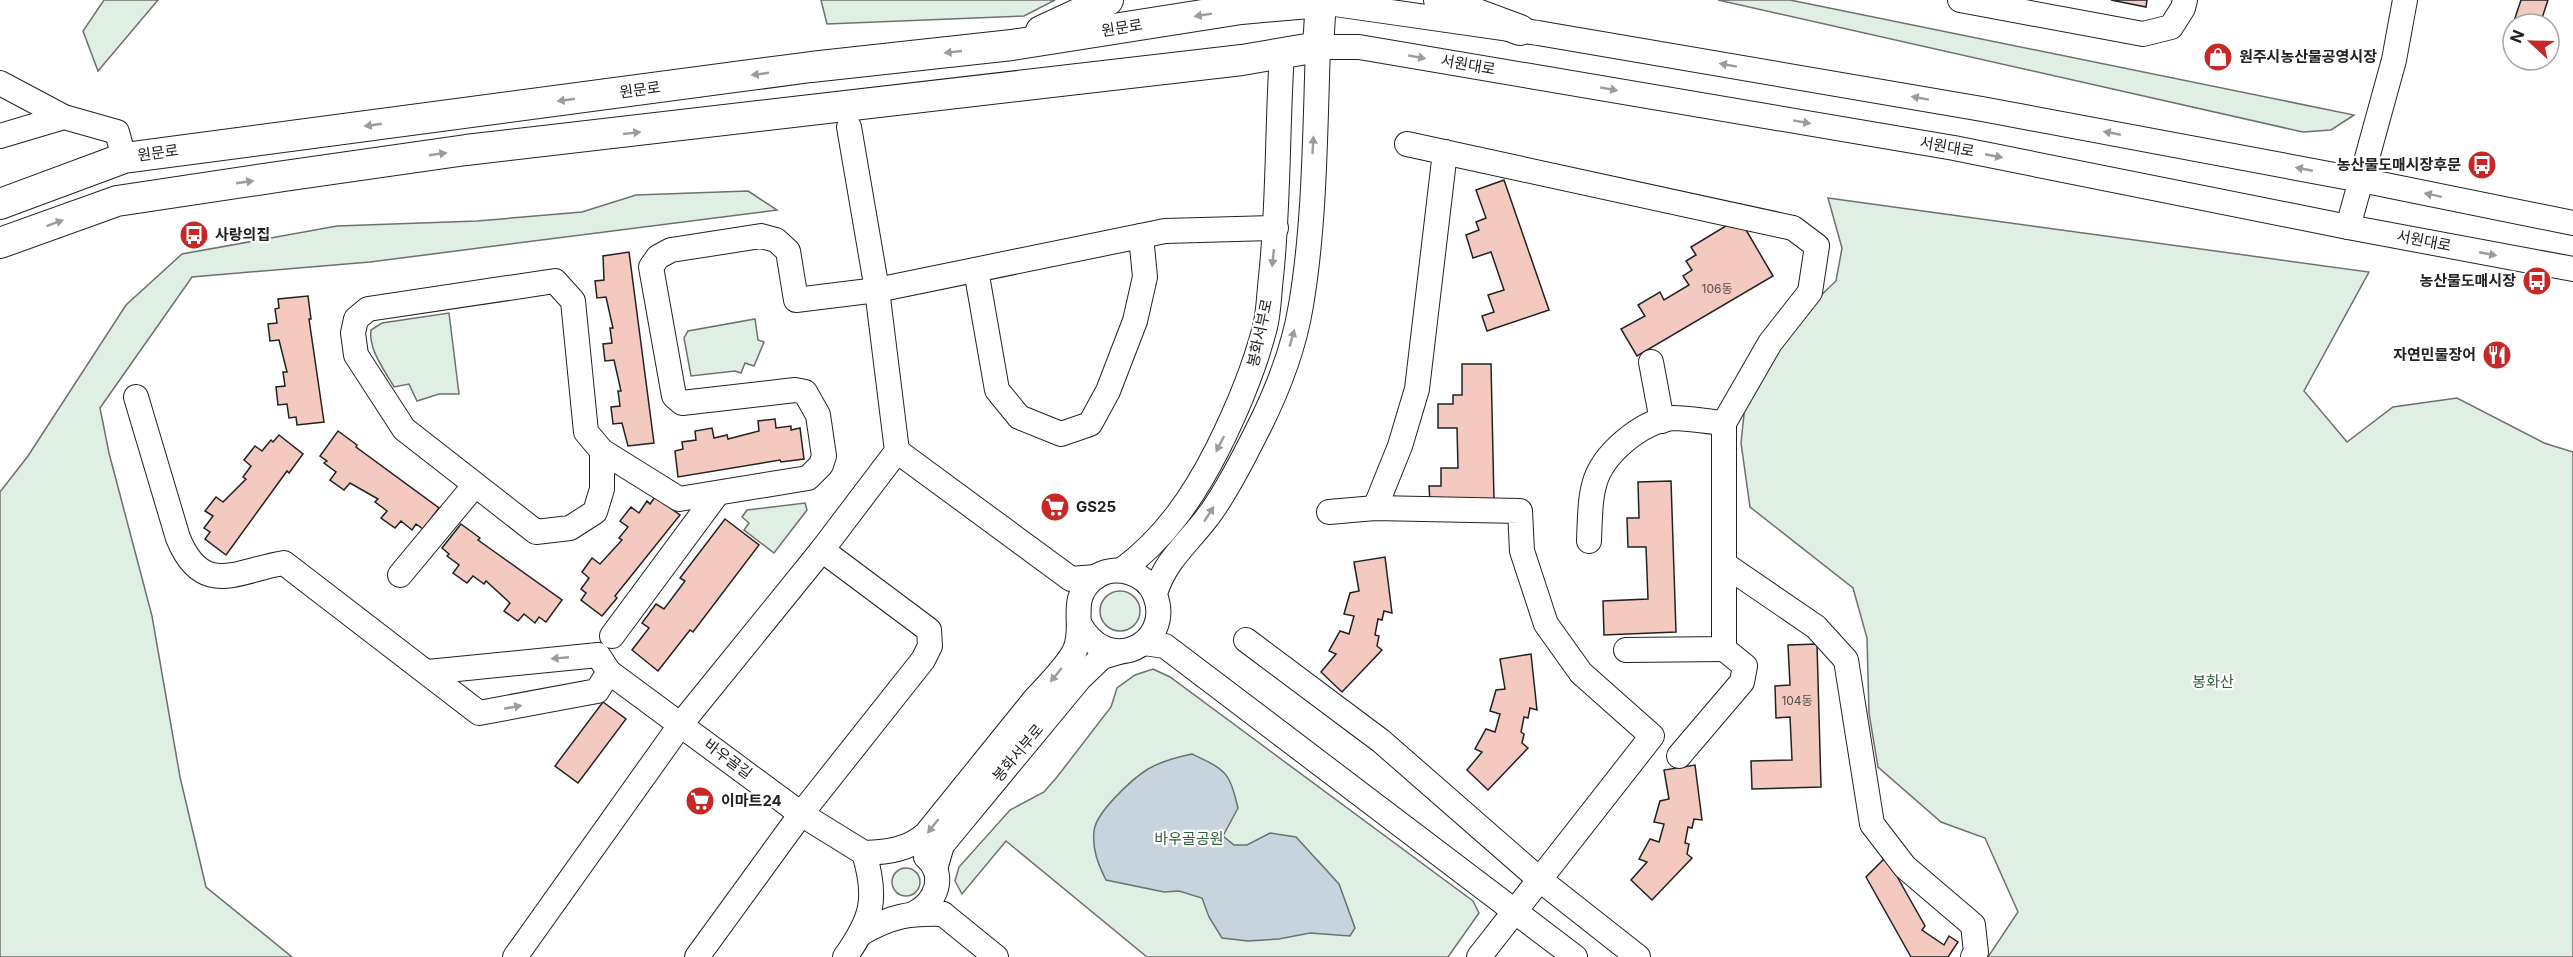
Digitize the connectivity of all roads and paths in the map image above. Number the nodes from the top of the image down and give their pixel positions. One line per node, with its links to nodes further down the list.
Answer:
1 (1108, 0): 9 (main road)
2 (1439, 0): 8 (main road)
3 (1960, 0): 4 (street)
4 (2184, 0)
5 (2405, 0): 19 (street)
6 (1321, 1): 7 (main road, 원문로); 8 (street); 10 (main road)
7 (1283, 3): 9 (main road, 원문로, one-way to 9); 11 (main road)
8 (1521, 30): 19 (street, one-way to 8)
9 (1012, 45): 18 (main road, 원문로, one-way to 18)
10 (1318, 47): 11 (main road); 22 (street, 서원대로, one-way to 22); 46 (street, 봉화서부로, one-way to 10)
11 (1282, 53): 23 (street, 봉화서부로); 25 (main road, one-way to 11)
12 (0, 83): 13 (street)
13 (64, 117): 15 (street); 18 (street)
14 (849, 127): 28 (street)
15 (0, 136)
16 (1407, 144): 17 (street)
17 (1445, 153): 32 (street); 37 (street)
18 (124, 158): 20 (main road, 원문로)
19 (2361, 180): 21 (street, one-way to 19); 22 (street)
20 (0, 204)
21 (2573, 223)
22 (2348, 227): 26 (street, 서원대로, one-way to 26)
23 (1275, 228): 24 (street); 42 (street, 봉화서부로, one-way to 42)
24 (1141, 236): 27 (street); 27 (street)
25 (0, 243)
26 (2573, 269)
27 (976, 270): 28 (street)
28 (877, 290): 34 (street); 36 (street)
29 (1651, 362): 31 (street)
30 (136, 397): 55 (street)
31 (1662, 421): 32 (street); 39 (street)
32 (1724, 423): 41 (street)
33 (602, 451): 35 (street); 35 (street); 36 (street)
34 (897, 451): 40 (street); 45 (street)
35 (474, 486): 43 (street)
36 (717, 494): 48 (street)
37 (1375, 508): 38 (street); 64 (street)
38 (1329, 512)
39 (1588, 541)
40 (822, 550): 58 (street); 60 (street)
41 (1724, 564): 51 (street); 77 (street)
42 (1122, 570): 44 (street); 46 (street)
43 (400, 575)
44 (1096, 577): 45 (street); 47 (street)
45 (1071, 579): 47 (street)
46 (1155, 593): 50 (street)
47 (1078, 617): 53 (street); 61 (street, one-way to 61)
48 (612, 636)
49 (1246, 640): 64 (street)
50 (1154, 645): 53 (street); 66 (street)
51 (1724, 649): 52 (street); 59 (street)
52 (1626, 650)
53 (1119, 652): 63 (street, 봉화서부로)
54 (471, 666): 55 (street); 56 (street, 바우골길, one-way to 54); 57 (street)
55 (428, 672): 57 (street)
56 (609, 672): 57 (street, one-way to 56); 58 (street, 바우골길)
57 (479, 713)
58 (681, 724): 60 (street, 바우골길); 70 (street)
59 (1679, 756)
60 (801, 814): 62 (street, 바우골길); 71 (street)
61 (895, 851): 62 (street); 63 (street); 65 (street)
62 (864, 853): 65 (street)
63 (936, 879): 67 (street); 68 (street)
64 (1539, 879): 66 (street); 76 (street)
65 (872, 883): 67 (street); 69 (street)
66 (1514, 909): 74 (street); 75 (street)
67 (909, 914): 68 (street); 69 (street)
68 (944, 914): 73 (street)
69 (860, 934): 72 (street)
70 (515, 957)
71 (697, 957)
72 (845, 957)
73 (996, 957)
74 (1479, 957)
75 (1575, 957)
76 (1638, 957)
77 (1972, 957)

